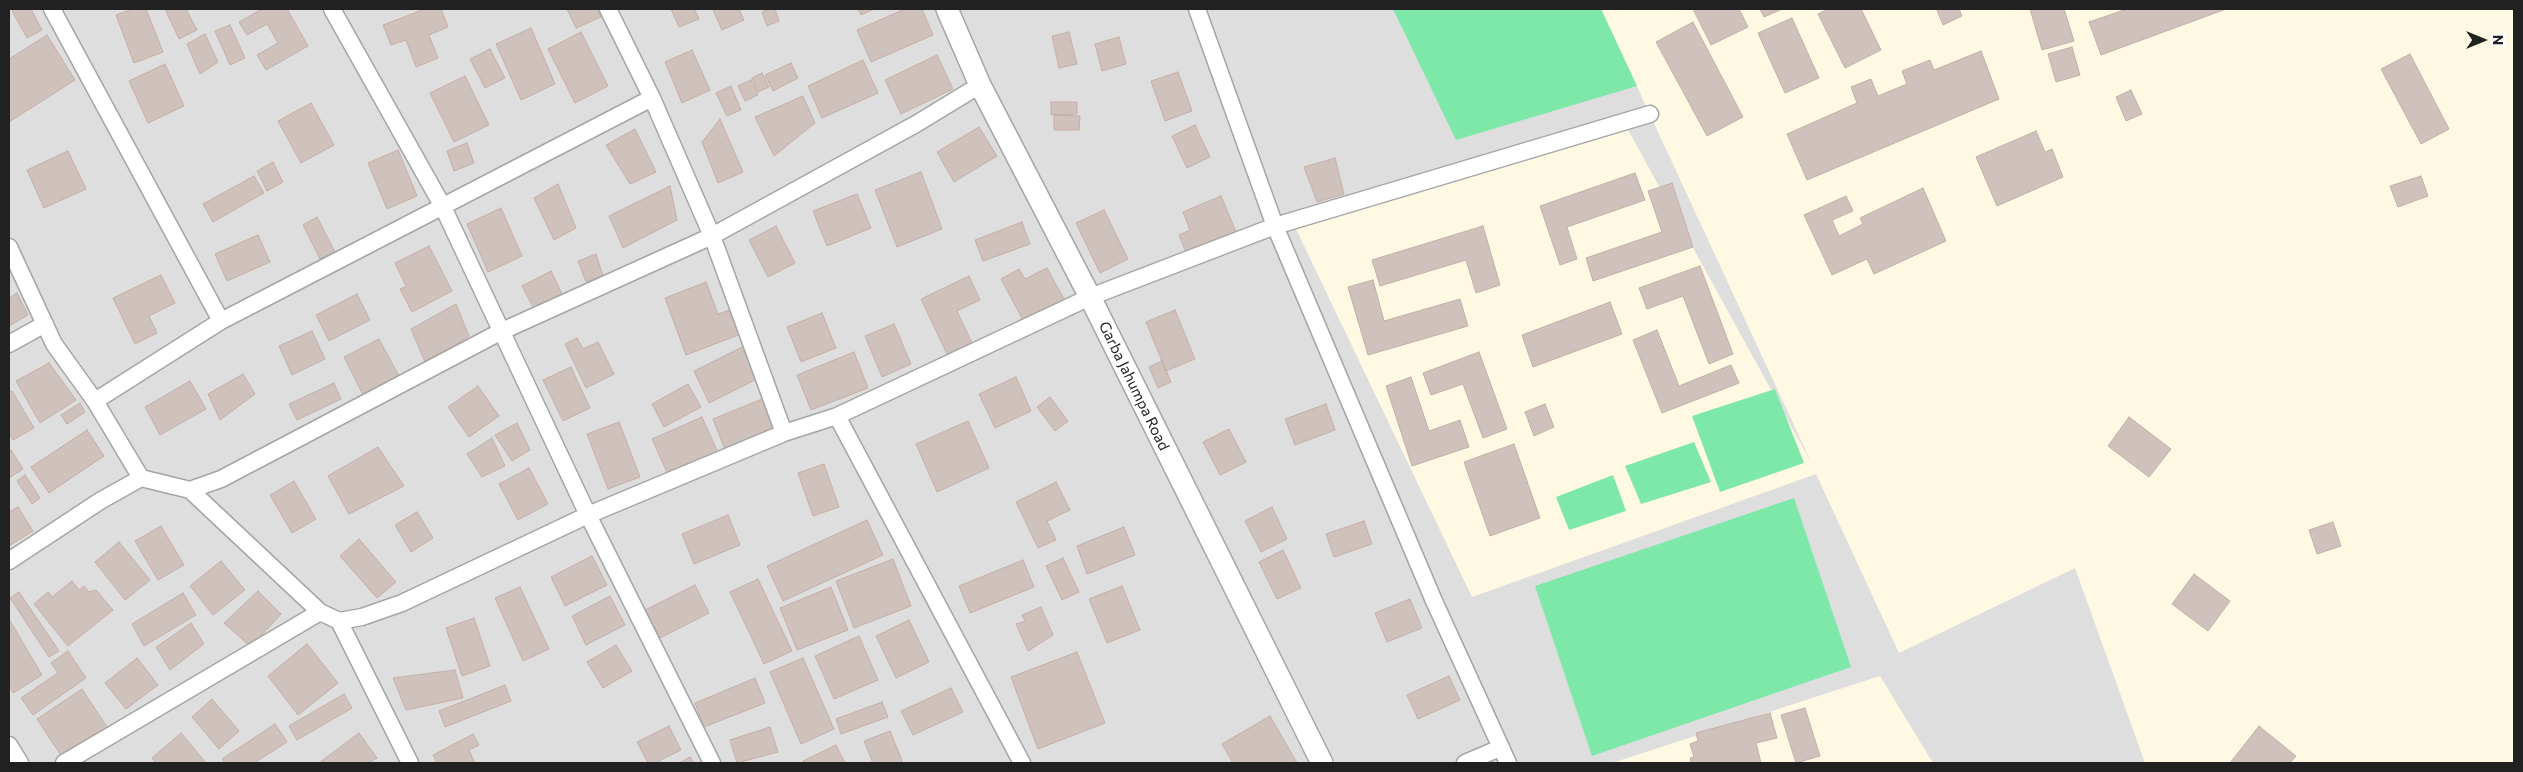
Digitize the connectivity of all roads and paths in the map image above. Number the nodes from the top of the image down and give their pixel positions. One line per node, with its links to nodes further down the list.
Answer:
1 (52, 9): 14 (street)
2 (332, 9): 9 (street)
3 (608, 9): 7 (street)
4 (947, 9): 6 (street, Garba Jahumpa Road)
5 (1197, 9): 10 (street)
6 (980, 86): 11 (street); 13 (street, Garba Jahumpa Road)
7 (652, 98): 9 (street); 11 (street)
8 (1650, 114): 10 (street)
9 (442, 205): 14 (street); 16 (street)
10 (1275, 226): 13 (street); 28 (street)
11 (712, 236): 16 (street); 20 (street)
12 (9, 247): 15 (street)
13 (1090, 297): 19 (street); 34 (street, Garba Jahumpa Road)
14 (221, 322): 18 (street)
15 (45, 324): 17 (street); 18 (street)
16 (500, 332): 22 (street); 23 (street)
17 (9, 344)
18 (95, 401): 21 (street)
19 (837, 416): 20 (street); 33 (street)
20 (784, 433): 23 (street)
21 (141, 478): 22 (street); 24 (street)
22 (190, 490): 25 (street)
23 (588, 515): 26 (street); 32 (street)
24 (9, 561)
25 (320, 612): 26 (street); 30 (street)
26 (339, 621): 31 (street)
27 (9, 745): 29 (street)
28 (1500, 748): 35 (street); 36 (street)
29 (20, 763)
30 (64, 763)
31 (410, 763)
32 (712, 763)
33 (1022, 763)
34 (1322, 763)
35 (1465, 763)
36 (1508, 763)

